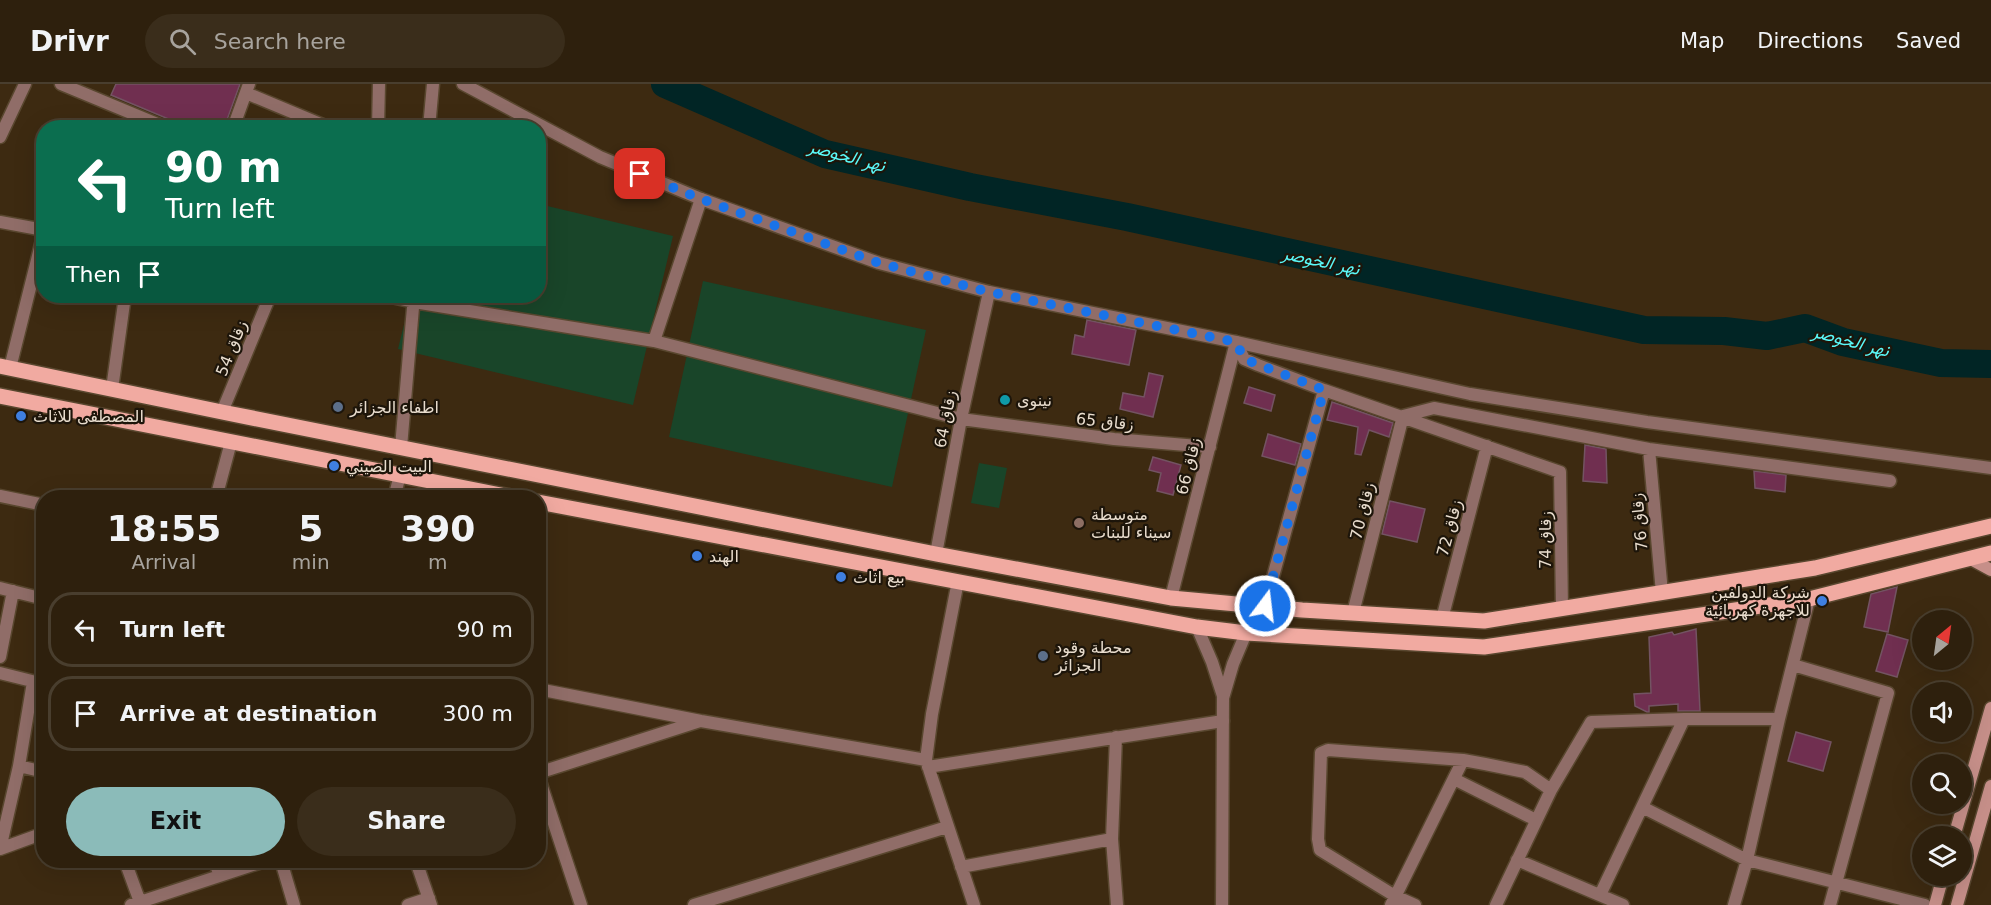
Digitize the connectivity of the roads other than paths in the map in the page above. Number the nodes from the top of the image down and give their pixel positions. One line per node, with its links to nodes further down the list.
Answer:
1 (25, 84): 14 (street)
2 (61, 84): 7 (street)
3 (379, 84): 10 (street)
4 (433, 84): 11 (street)
5 (463, 84): 12 (street)
6 (247, 88): 8 (street); 9 (street)
7 (148, 120)
8 (236, 120)
9 (313, 120)
10 (378, 120)
11 (430, 120)
12 (531, 120)
13 (546, 128): 15 (street)
14 (0, 137)
15 (701, 199): 19 (street); 24 (street)
16 (0, 222): 17 (street)
17 (36, 229)
18 (36, 259): 26 (street)
19 (989, 292): 25 (street); 32 (street, زقاق 64)
20 (124, 303): 27 (street)
21 (267, 303): 30 (street, زقاق 54)
22 (414, 303): 35 (street)
23 (437, 303): 24 (street, زقاق 65)
24 (654, 340): 32 (street, زقاق 65)
25 (1236, 342): 28 (street); 36 (street, زقاق 66); 38 (street)
26 (5, 367): 27 (main road)
27 (112, 389): 30 (main road)
28 (1324, 390): 31 (street); 58 (street)
29 (0, 396): 33 (main road)
30 (222, 412): 35 (main road)
31 (1402, 416): 34 (street); 37 (street); 60 (street, زقاق 70)
32 (961, 419): 36 (street, زقاق 65); 49 (street, زقاق 64)
33 (231, 442): 39 (main road); 41 (street)
34 (1487, 446): 59 (street, زقاق 74); 61 (street, زقاق 72)
35 (401, 447): 49 (main road)
36 (1210, 447): 56 (street, زقاق 66)
37 (1649, 449): 40 (street); 54 (street, زقاق 76)
38 (1991, 468)
39 (400, 475): 42 (street); 43 (main road)
40 (1890, 481)
41 (218, 490)
42 (396, 490)
43 (476, 490)
44 (0, 496): 45 (street)
45 (36, 504)
46 (546, 504): 52 (main road)
47 (1991, 526): 54 (main road)
48 (1991, 553): 50 (main road)
49 (936, 554): 56 (main road)
50 (1969, 558): 51 (main road); 57 (main road)
51 (1991, 570)
52 (958, 581): 62 (main road); 78 (street)
53 (6, 590): 55 (street); 64 (street)
54 (1662, 593): 59 (main road)
55 (36, 597)
56 (1171, 598): 58 (main road)
57 (1809, 598): 63 (main road); 65 (street)
58 (1265, 606): 60 (main road)
59 (1562, 609): 61 (main road)
60 (1353, 613): 61 (main road)
61 (1442, 619)
62 (1197, 627): 63 (main road); 70 (street)
63 (1246, 633): 70 (street)
64 (0, 657)
65 (1793, 665): 73 (street); 101 (street)
66 (0, 674): 67 (street)
67 (36, 683)
68 (546, 690): 74 (street)
69 (36, 692): 79 (street)
70 (1223, 698): 75 (street)
71 (1991, 708): 88 (main road)
72 (1684, 719): 73 (street); 84 (street); 86 (street)
73 (1779, 719): 93 (street)
74 (701, 721): 78 (street); 81 (street)
75 (1223, 721): 76 (street); 113 (street)
76 (1116, 737): 78 (street); 91 (street)
77 (1463, 760): 82 (street); 84 (street); 104 (street)
78 (927, 763): 89 (street)
79 (19, 766): 80 (street); 90 (street)
80 (36, 770)
81 (546, 771)
82 (1454, 779): 87 (street); 104 (street)
83 (1991, 786): 121 (main road)
84 (1551, 790): 87 (street)
85 (546, 798): 109 (street)
86 (1642, 807): 93 (street); 103 (street)
87 (1536, 820): 92 (street)
88 (1957, 826)
89 (947, 827): 94 (street); 110 (street)
90 (36, 836)
91 (1112, 839): 94 (street); 112 (street)
92 (1517, 860): 103 (street); 115 (street)
93 (1747, 860): 101 (street); 117 (street)
94 (961, 867): 111 (street)
95 (127, 868): 106 (street)
96 (217, 868): 100 (street)
97 (242, 868): 100 (street)
98 (283, 868): 107 (street)
99 (418, 868): 105 (street)
100 (220, 875): 106 (street)
101 (1836, 883): 118 (street); 119 (street)
102 (1940, 886): 120 (main road)
103 (1600, 895): 116 (street)
104 (1393, 900): 114 (street)
105 (430, 901): 108 (street)
106 (135, 904)
107 (294, 905)
108 (408, 905)
109 (581, 905)
110 (694, 905)
111 (974, 905)
112 (1117, 905)
113 (1222, 905)
114 (1415, 905)
115 (1496, 905)
116 (1623, 905)
117 (1734, 905)
118 (1830, 905)
119 (1925, 905)
120 (1935, 905)
121 (1957, 905)

